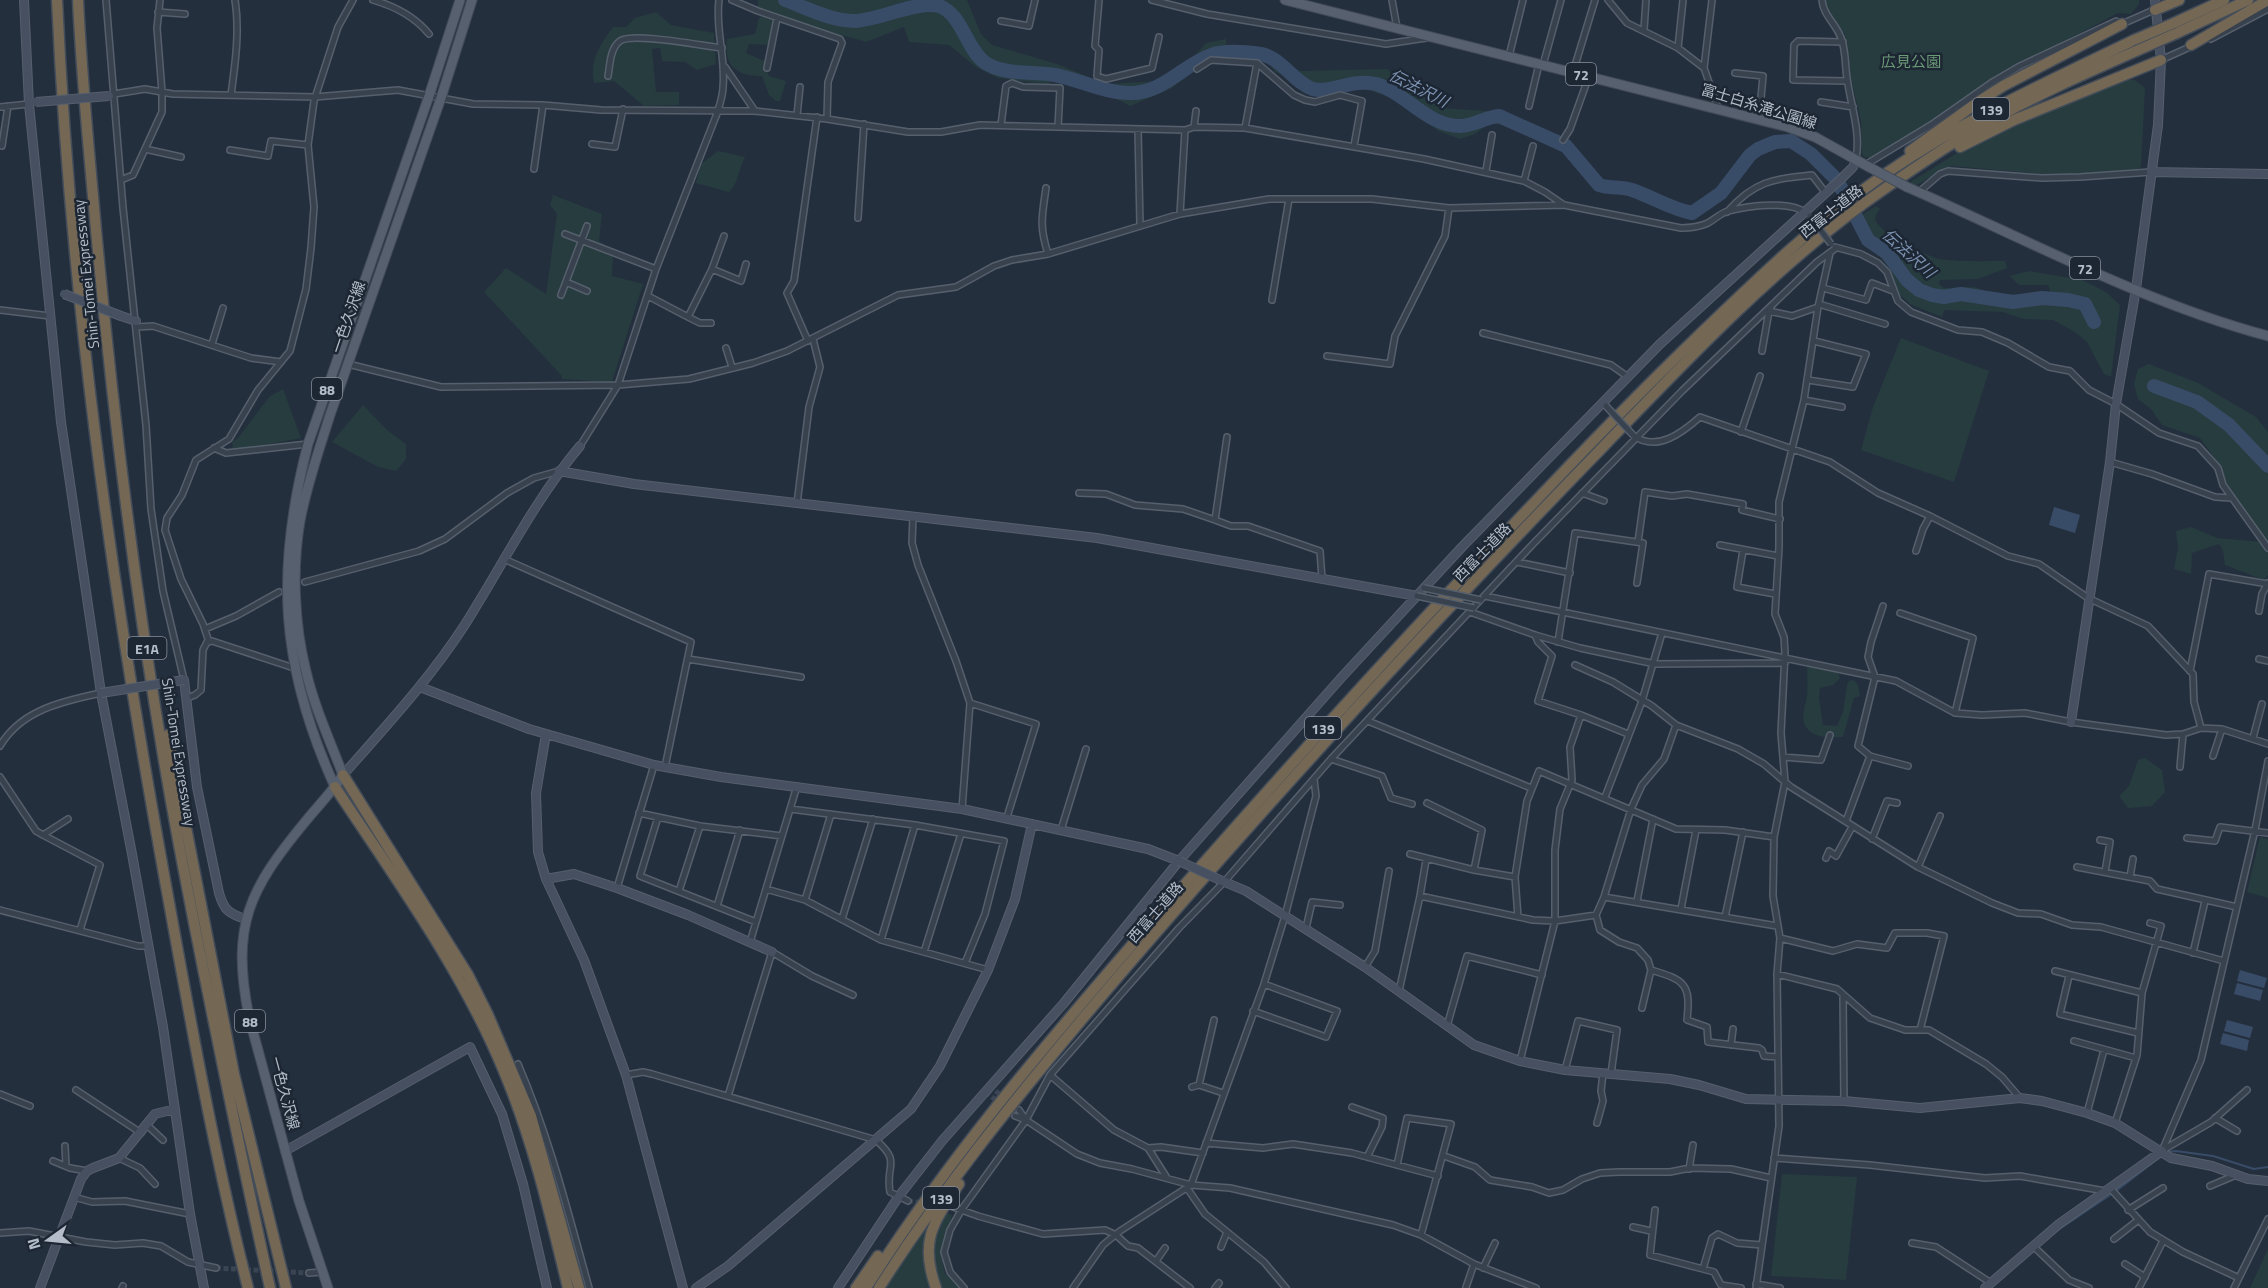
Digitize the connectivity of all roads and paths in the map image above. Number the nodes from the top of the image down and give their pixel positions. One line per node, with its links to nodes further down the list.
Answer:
1 (24, 0): 70 (street)
2 (57, 0): 419 (highway, Shin-Tomei Expressway / E1A)
3 (78, 0): 195 (highway, Shin-Tomei Expressway / E1A)
4 (106, 0): 64 (street)
5 (160, 0): 33 (street)
6 (234, 0): 65 (street)
7 (353, 0): 67 (street)
8 (373, 0): 41 (street)
9 (460, 0): 66 (main road, 一色久沢線 / 88)
10 (472, 0): 68 (main road, 一色久沢線 / 88)
11 (719, 0): 47 (street)
12 (732, 0): 35 (street)
13 (1035, 0): 36 (street)
14 (1099, 0): 42 (street)
15 (1152, 0): 43 (street)
16 (1285, 0): 38 (main road, 富士白糸滝公園線 / 72)
17 (1392, 0): 38 (street)
18 (1523, 0): 49 (street)
19 (1561, 0): 52 (street)
20 (1595, 0): 57 (street)
21 (1608, 0): 40 (street)
22 (1646, 0): 40 (street)
23 (1683, 0): 48 (street)
24 (1712, 0): 55 (street)
25 (1822, 0): 44 (street)
26 (2167, 0): 31 (street)
27 (2180, 0): 31 (highway)
28 (2224, 0): 39 (highway, 西富士道路 / 139)
29 (2247, 0): 39 (highway, 西富士道路 / 139)
30 (2268, 0): 45 (highway)
31 (2155, 5): 37 (street); 50 (street)
32 (2268, 9): 45 (street)
33 (158, 12): 34 (street); 63 (street)
34 (185, 14)
35 (777, 18): 54 (street); 83 (street)
36 (1001, 21)
37 (2122, 24): 102 (street); 105 (highway)
38 (1397, 28): 43 (main road, 富士白糸滝公園線 / 72)
39 (2176, 28): 46 (highway, 西富士道路 / 139, bridge)
40 (1644, 30): 48 (street)
41 (429, 34)
42 (1159, 37)
43 (1434, 37): 49 (main road, 富士白糸滝公園線 / 72)
44 (1843, 42): 61 (street); 61 (street)
45 (2191, 45): 50 (street)
46 (2135, 46): 105 (highway, 西富士道路 / 139); 114 (highway, 西富士道路 / 139)
47 (722, 48): 53 (street); 59 (street)
48 (1678, 48): 55 (street)
49 (1509, 56): 52 (main road, 富士白糸滝公園線 / 72)
50 (2161, 60): 106 (street); 114 (highway)
51 (1257, 63): 56 (street); 89 (street); 97 (street)
52 (1541, 64): 57 (main road, 富士白糸滝公園線 / 72); 73 (street)
53 (724, 65): 78 (street); 79 (street)
54 (766, 68)
55 (1704, 68): 76 (street)
56 (1197, 69)
57 (1573, 72): 60 (main road, 富士白糸滝公園線 / 72)
58 (1735, 73): 84 (street)
59 (608, 76)
60 (1589, 76): 76 (main road, 富士白糸滝公園線 / 72); 93 (street)
61 (1847, 81): 75 (street)
62 (800, 87): 81 (street)
63 (162, 92): 64 (street); 65 (street); 99 (street)
64 (112, 95): 70 (street, bridge); 108 (street)
65 (231, 95): 67 (street)
66 (429, 96): 67 (street); 68 (street); 172 (main road, 一色久沢線 / 88)
67 (315, 97): 95 (street)
68 (441, 98): 71 (street); 159 (main road, 一色久沢線 / 88)
69 (1821, 102): 75 (street)
70 (33, 103): 72 (street); 133 (street)
71 (543, 105): 77 (street); 103 (street)
72 (8, 106): 74 (street); 96 (street)
73 (1529, 106)
74 (0, 107)
75 (1853, 107): 102 (street)
76 (1718, 108): 84 (main road, 富士白糸滝公園線 / 72)
77 (623, 109): 78 (street); 94 (street)
78 (718, 111): 79 (street); 130 (street)
79 (755, 111): 81 (street)
80 (1196, 111): 88 (street)
81 (797, 115): 82 (street)
82 (817, 117): 83 (street); 152 (street)
83 (827, 119): 85 (street)
84 (1759, 119): 102 (main road, 富士白糸滝公園線 / 72)
85 (864, 124): 86 (street); 120 (street)
86 (1001, 125): 87 (street); 87 (street)
87 (1058, 127): 90 (street)
88 (1194, 127): 89 (street); 91 (street)
89 (1245, 128): 97 (street)
90 (1138, 129): 91 (street); 121 (street)
91 (1185, 130): 118 (street)
92 (1492, 135): 104 (street)
93 (1563, 140)
94 (592, 144)
95 (308, 145): 100 (street); 158 (street)
96 (2, 146)
97 (1354, 146): 104 (street)
98 (1533, 146): 109 (street)
99 (145, 149): 101 (street); 108 (street)
100 (230, 150)
101 (181, 157)
102 (1863, 164): 111 (street); 112 (main road, 富士白糸滝公園線 / 72, bridge)
103 (534, 169)
104 (1486, 171): 109 (street)
105 (1888, 172): 114 (highway, 西富士道路 / 139)
106 (2151, 172): 107 (street); 112 (street); 135 (street)
107 (2268, 174)
108 (121, 180): 148 (street)
109 (1524, 181): 115 (street)
110 (1046, 188): 128 (street)
111 (1828, 190): 117 (street); 119 (street)
112 (1919, 192): 135 (main road, 富士白糸滝公園線 / 72)
113 (1288, 199): 116 (street); 118 (street); 140 (street)
114 (1863, 200): 391 (highway, 西富士道路 / 139)
115 (1564, 205): 116 (street); 117 (street)
116 (1449, 208): 157 (street)
117 (1727, 212): 119 (street)
118 (1180, 214): 121 (street)
119 (1808, 214): 126 (street, bridge); 162 (street)
120 (858, 218)
121 (1140, 225): 128 (street)
122 (587, 226): 125 (street)
123 (565, 234): 125 (street)
124 (724, 236): 131 (street)
125 (582, 241): 130 (street); 132 (street)
126 (1833, 246): 127 (street); 137 (street)
127 (1830, 253): 134 (street); 144 (street)
128 (1048, 254): 152 (street)
129 (746, 264): 131 (street)
130 (656, 269): 139 (street)
131 (712, 269): 146 (street)
132 (566, 282): 136 (street); 138 (street)
133 (47, 288): 145 (street); 148 (street, bridge)
134 (1822, 288): 137 (street); 141 (street)
135 (2136, 289): 151 (main road, 富士白糸滝公園線 / 72); 167 (street)
136 (586, 291)
137 (1893, 291): 167 (street)
138 (561, 295)
139 (648, 296): 146 (street); 164 (street)
140 (1272, 300)
141 (1818, 306): 144 (street); 149 (street); 153 (street)
142 (0, 309): 145 (street)
143 (223, 309): 154 (street)
144 (1770, 309): 156 (street); 170 (street)
145 (50, 316): 229 (street)
146 (688, 317): 147 (street)
147 (711, 323)
148 (136, 324): 154 (street); 227 (street)
149 (1885, 324)
150 (1483, 333): 162 (street)
151 (2268, 336)
152 (810, 340): 160 (street); 182 (street)
153 (1814, 341): 163 (street); 163 (street)
154 (212, 344): 158 (street)
155 (726, 348): 160 (street)
156 (1762, 351)
157 (1327, 356)
158 (281, 362): 174 (street)
159 (348, 364): 164 (street); 258 (main road, 一色久沢線 / 88)
160 (732, 368): 164 (street)
161 (1760, 376): 169 (street)
162 (1628, 377): 166 (street)
163 (1808, 380): 165 (street)
164 (618, 386): 173 (street)
165 (1804, 400): 168 (street); 175 (street)
166 (1605, 404): 170 (street, bridge); 201 (street)
167 (2116, 404): 176 (street); 180 (street)
168 (1842, 407)
169 (1741, 432): 170 (street); 175 (street)
170 (1635, 436): 179 (street)
171 (1227, 437): 186 (street)
172 (308, 444): 174 (street); 223 (main road, 一色久沢線 / 88)
173 (580, 446): 177 (street)
174 (214, 448): 212 (street)
175 (1793, 450): 183 (street); 185 (street)
176 (2110, 462): 180 (street); 206 (street)
177 (559, 471): 182 (street); 193 (street); 198 (street)
178 (1079, 493): 186 (street)
179 (1582, 493): 181 (street); 194 (street)
180 (2231, 498): 189 (street)
181 (1604, 501)
182 (797, 504): 184 (street)
183 (1930, 516): 191 (street); 206 (street)
184 (913, 517): 197 (street); 232 (street)
185 (1780, 519): 187 (street); 192 (street)
186 (1215, 520): 197 (street)
187 (1638, 542): 196 (street); 199 (street)
188 (1720, 545): 190 (street)
189 (2268, 548)
190 (1743, 550): 192 (street); 203 (street)
191 (1916, 551)
192 (1778, 556): 203 (street)
193 (504, 559): 217 (street); 228 (street)
194 (1517, 562): 196 (street); 205 (street)
195 (135, 570): 474 (highway, Shin-Tomei Expressway / E1A); 475 (highway)
196 (1570, 573): 210 (street)
197 (1322, 579): 204 (street)
198 (305, 582)
199 (1637, 583)
200 (2268, 583): 209 (street); 224 (street)
201 (1424, 588): 204 (street); 205 (street, bridge)
202 (279, 592): 212 (street)
203 (1775, 594): 219 (street)
204 (1417, 596): 208 (street, bridge); 303 (street)
205 (1483, 598): 208 (street); 210 (street)
206 (2088, 598): 224 (street); 237 (street)
207 (1883, 606): 225 (street)
208 (1472, 610): 214 (street); 236 (street)
209 (2259, 611)
210 (1564, 612): 213 (street); 216 (street)
211 (1900, 613): 234 (street)
212 (205, 629): 215 (street)
213 (1662, 633): 219 (street); 221 (street)
214 (1534, 635): 216 (street); 235 (street)
215 (209, 642): 223 (street); 230 (street)
216 (1558, 642): 221 (street)
217 (688, 658): 226 (street); 257 (street)
218 (2259, 659): 220 (street)
219 (1785, 661): 221 (street); 225 (street); 251 (street)
220 (2268, 661)
221 (1654, 664): 231 (street)
222 (1575, 665): 231 (street)
223 (294, 668): 264 (main road, 一色久沢線 / 88)
224 (2190, 671): 239 (street)
225 (1875, 677): 234 (street); 249 (street)
226 (801, 678)
227 (184, 680): 229 (street, bridge); 230 (street)
228 (420, 687): 241 (street); 258 (street)
229 (101, 693): 247 (street); 342 (street)
230 (187, 698): 330 (street)
231 (1642, 701): 238 (street); 242 (street)
232 (970, 703): 271 (street); 276 (street)
233 (2262, 704): 245 (street)
234 (1955, 713): 237 (street)
235 (1581, 715): 242 (street); 262 (street)
236 (1368, 721): 252 (street); 265 (street)
237 (2072, 722): 243 (street)
238 (1676, 725): 261 (street); 272 (street)
239 (2201, 728): 240 (street); 243 (street)
240 (2222, 729): 245 (street); 250 (street)
241 (546, 734): 254 (street); 311 (street)
242 (1628, 734): 266 (street)
243 (2183, 734): 256 (street)
244 (1830, 735): 251 (street)
245 (2253, 738): 246 (street)
246 (2268, 744)
247 (0, 746)
248 (1086, 749): 287 (street)
249 (1870, 756): 255 (street); 281 (street)
250 (2213, 756)
251 (1783, 757): 261 (street)
252 (1331, 759): 260 (street); 269 (street)
253 (2268, 760): 289 (street)
254 (654, 765): 257 (street); 273 (street)
255 (1908, 766)
256 (2180, 766)
257 (665, 767): 263 (street)
258 (343, 775): 264 (main road, 一色久沢線 / 88); 479 (highway)
259 (0, 777): 293 (street)
260 (1314, 779): 312 (street); 327 (street)
261 (1785, 782): 281 (street); 295 (street)
262 (1570, 784): 265 (street); 266 (street); 332 (street)
263 (797, 786): 270 (street); 271 (street)
264 (335, 787): 330 (main road, 一色久沢線 / 88); 478 (highway)
265 (1531, 788): 309 (street)
266 (1605, 797): 272 (street)
267 (1427, 803): 306 (street)
268 (1897, 803): 297 (street)
269 (1412, 804)
270 (790, 809): 274 (street); 294 (street)
271 (962, 809): 276 (street)
272 (1631, 809): 280 (street); 317 (street)
273 (639, 813): 277 (street); 313 (street)
274 (831, 814): 279 (street); 318 (street)
275 (1940, 816): 304 (street)
276 (1007, 817): 282 (street)
277 (658, 818): 284 (street); 315 (street)
278 (68, 819): 293 (street)
279 (873, 819): 283 (street); 331 (street)
280 (1653, 819): 288 (street); 319 (street)
281 (1846, 821): 285 (street)
282 (1032, 824): 287 (street); 349 (street)
283 (915, 825): 292 (street); 339 (street)
284 (699, 826): 286 (street); 315 (street)
285 (1852, 826): 297 (street); 300 (street)
286 (740, 830): 294 (street); 322 (street)
287 (1061, 830): 303 (street)
288 (1696, 830): 290 (street); 324 (street)
289 (2255, 830): 291 (street); 296 (street); 323 (street)
290 (1743, 832): 295 (street); 329 (street)
291 (2268, 833)
292 (961, 834): 344 (street); 347 (street)
293 (43, 835): 337 (street)
294 (782, 836): 314 (street)
295 (1774, 837): 335 (street)
296 (2187, 838)
297 (1872, 839): 304 (street)
298 (2100, 840): 308 (street)
299 (1410, 854): 302 (street)
300 (1826, 858)
301 (2133, 859): 310 (street)
302 (1426, 860): 306 (street); 316 (street)
303 (1179, 861): 312 (street, bridge); 430 (street)
304 (1918, 867): 341 (street)
305 (2077, 867): 308 (street)
306 (1474, 870): 309 (street)
307 (1389, 871): 348 (street)
308 (2104, 872): 310 (street)
309 (1515, 877): 328 (street)
310 (2130, 877): 320 (street)
311 (546, 879): 313 (street); 376 (street)
312 (1222, 880): 327 (street); 377 (street)
313 (616, 888): 340 (street)
314 (766, 889): 318 (street); 333 (street)
315 (679, 891): 322 (street)
316 (1420, 896): 328 (street); 356 (street)
317 (1605, 897): 319 (street); 326 (street)
318 (805, 900): 331 (street)
319 (1637, 901): 324 (street)
320 (2205, 901): 323 (street); 345 (street)
321 (1340, 905): 336 (street)
322 (717, 906): 333 (street)
323 (2237, 907): 346 (street)
324 (1681, 909): 329 (street)
325 (0, 910): 337 (street)
326 (1596, 915): 332 (street); 350 (street)
327 (1285, 916): 336 (street); 355 (street)
328 (1518, 917): 332 (street)
329 (1725, 917): 335 (street)
330 (245, 919): 407 (main road, 一色久沢線 / 88)
331 (842, 919): 339 (street)
332 (1555, 921): 353 (street)
333 (756, 922): 340 (street)
334 (2150, 923): 341 (street)
335 (1777, 926): 338 (street)
336 (1306, 928): 348 (street)
337 (80, 930): 342 (street)
338 (1780, 938): 352 (street); 365 (street)
339 (881, 940): 344 (street)
340 (750, 942): 343 (street)
341 (2157, 943): 345 (street); 357 (street)
342 (148, 946): 390 (street)
343 (772, 952): 358 (street); 384 (street)
344 (924, 952): 347 (street)
345 (2193, 953): 346 (street)
346 (2224, 961): 409 (street)
347 (965, 963): 349 (street)
348 (1365, 967): 356 (street)
349 (988, 970): 402 (street)
350 (1651, 970): 360 (street); 368 (street)
351 (2055, 971): 354 (street)
352 (1777, 974): 359 (street); 370 (street)
353 (1542, 975): 363 (street); 372 (street)
354 (2069, 976): 357 (street); 366 (street)
355 (1264, 984): 361 (street); 361 (street)
356 (1399, 991): 363 (street)
357 (2142, 993): 366 (street)
358 (853, 995)
359 (1843, 995): 365 (street); 387 (street)
360 (1642, 1008)
361 (1253, 1011): 382 (street)
362 (1214, 1020): 378 (street)
363 (1447, 1026): 372 (street)
364 (1733, 1029): 368 (street)
365 (1920, 1030): 385 (street)
366 (2138, 1033): 371 (street)
367 (2074, 1041): 369 (street)
368 (1731, 1045): 370 (street)
369 (2104, 1050): 371 (street); 393 (street)
370 (1777, 1057): 386 (street)
371 (2136, 1059): 397 (street)
372 (1520, 1061): 374 (street)
373 (518, 1064): 480 (street)
374 (1565, 1070): 375 (street); 375 (street)
375 (1607, 1073): 386 (street); 396 (street)
376 (627, 1075): 384 (street); 481 (street)
377 (1050, 1075): 395 (street); 406 (street)
378 (1199, 1085): 379 (street); 382 (street)
379 (1192, 1087)
380 (76, 1090): 400 (street)
381 (2247, 1090): 394 (street)
382 (1223, 1093): 403 (street)
383 (0, 1094): 388 (street)
384 (728, 1095): 402 (street)
385 (2020, 1098): 387 (street); 393 (street)
386 (1778, 1100): 387 (street); 413 (street)
387 (1844, 1101)
388 (30, 1106)
389 (1352, 1107): 411 (street)
390 (175, 1109): 398 (street); 437 (street)
391 (1007, 1110): 395 (street); 484 (highway); 485 (highway, 西富士道路 / 139); 486 (highway, 西富士道路 / 139); 487 (highway)
392 (1019, 1110): 395 (street)
393 (2087, 1113): 397 (street)
394 (2215, 1118): 399 (street); 409 (street)
395 (1026, 1120): 422 (street); 434 (street)
396 (1597, 1123)
397 (2115, 1123): 409 (street)
398 (147, 1125): 400 (street); 401 (street)
399 (2236, 1131)
400 (141, 1133): 412 (street)
401 (163, 1140)
402 (876, 1140): 430 (street); 482 (street)
403 (1206, 1143): 408 (street); 411 (street)
404 (1693, 1145): 417 (street)
405 (65, 1146): 416 (street)
406 (1148, 1148): 408 (street); 422 (street)
407 (285, 1150): 462 (main road, 一色久沢線 / 88); 477 (street)
408 (1203, 1153): 426 (street)
409 (2165, 1154): 420 (street); 429 (street)
410 (1444, 1156): 415 (street); 417 (street); 421 (street)
411 (1367, 1157): 415 (street)
412 (119, 1158): 418 (street); 425 (street)
413 (1774, 1158): 423 (street); 429 (street)
414 (53, 1161): 416 (street)
415 (1397, 1165): 421 (street)
416 (66, 1166): 418 (street)
417 (1689, 1169): 423 (street)
418 (87, 1172): 431 (street)
419 (222, 1174): 472 (highway); 473 (highway, Shin-Tomei Expressway / E1A)
420 (2237, 1175): 424 (street); 427 (street)
421 (1438, 1176): 445 (street)
422 (1167, 1178): 426 (street)
423 (1771, 1178): 451 (street)
424 (2266, 1179)
425 (155, 1184)
426 (1189, 1186): 442 (street); 444 (street); 445 (street)
427 (2210, 1186)
428 (2163, 1188): 436 (street)
429 (2110, 1191): 436 (street); 454 (street)
430 (899, 1196): 432 (street); 483 (street)
431 (73, 1197): 437 (street); 446 (street)
432 (908, 1201)
433 (953, 1207): 434 (street)
434 (962, 1209): 444 (street); 488 (street)
435 (1655, 1210): 441 (street)
436 (2128, 1210): 439 (street)
437 (190, 1214): 458 (street)
438 (2268, 1219): 465 (street)
439 (2137, 1221): 447 (street); 448 (street)
440 (1633, 1227): 441 (street)
441 (1651, 1231): 461 (street)
442 (1227, 1232): 452 (street); 491 (street)
443 (0, 1233): 446 (street)
444 (1116, 1235): 455 (street); 489 (street)
445 (1421, 1235): 456 (street)
446 (60, 1236): 458 (street); 470 (street)
447 (2114, 1239)
448 (2163, 1241): 464 (street); 465 (street)
449 (1495, 1243): 460 (street)
450 (1912, 1244): 468 (street)
451 (1762, 1245): 461 (street); 467 (street)
452 (1221, 1246)
453 (1165, 1248): 455 (street)
454 (2036, 1249): 468 (street); 496 (street)
455 (1156, 1261): 490 (street)
456 (1474, 1264): 460 (street); 469 (street)
457 (2125, 1264): 464 (street)
458 (199, 1265): 459 (street); 471 (street)
459 (216, 1268)
460 (1484, 1268): 466 (street)
461 (1703, 1269): 494 (street)
462 (322, 1272): 463 (street); 476 (main road, 一色久沢線 / 88)
463 (309, 1273)
464 (2145, 1277): 497 (street)
465 (2239, 1278): 498 (street)
466 (1512, 1280): 492 (street); 493 (street)
467 (1756, 1286): 495 (street)
468 (1988, 1286)
469 (1466, 1287)
470 (40, 1288)
471 (204, 1288)
472 (241, 1288)
473 (248, 1288)
474 (270, 1288)
475 (286, 1288)
476 (328, 1288)
477 (547, 1288)
478 (568, 1288)
479 (579, 1288)
480 (589, 1288)
481 (683, 1288)
482 (696, 1288)
483 (838, 1288)
484 (856, 1288)
485 (866, 1288)
486 (879, 1288)
487 (936, 1288)
488 (964, 1288)
489 (1073, 1288)
490 (1190, 1288)
491 (1286, 1288)
492 (1509, 1288)
493 (1536, 1288)
494 (1741, 1288)
495 (1780, 1288)
496 (2089, 1288)
497 (2139, 1288)
498 (2234, 1288)

